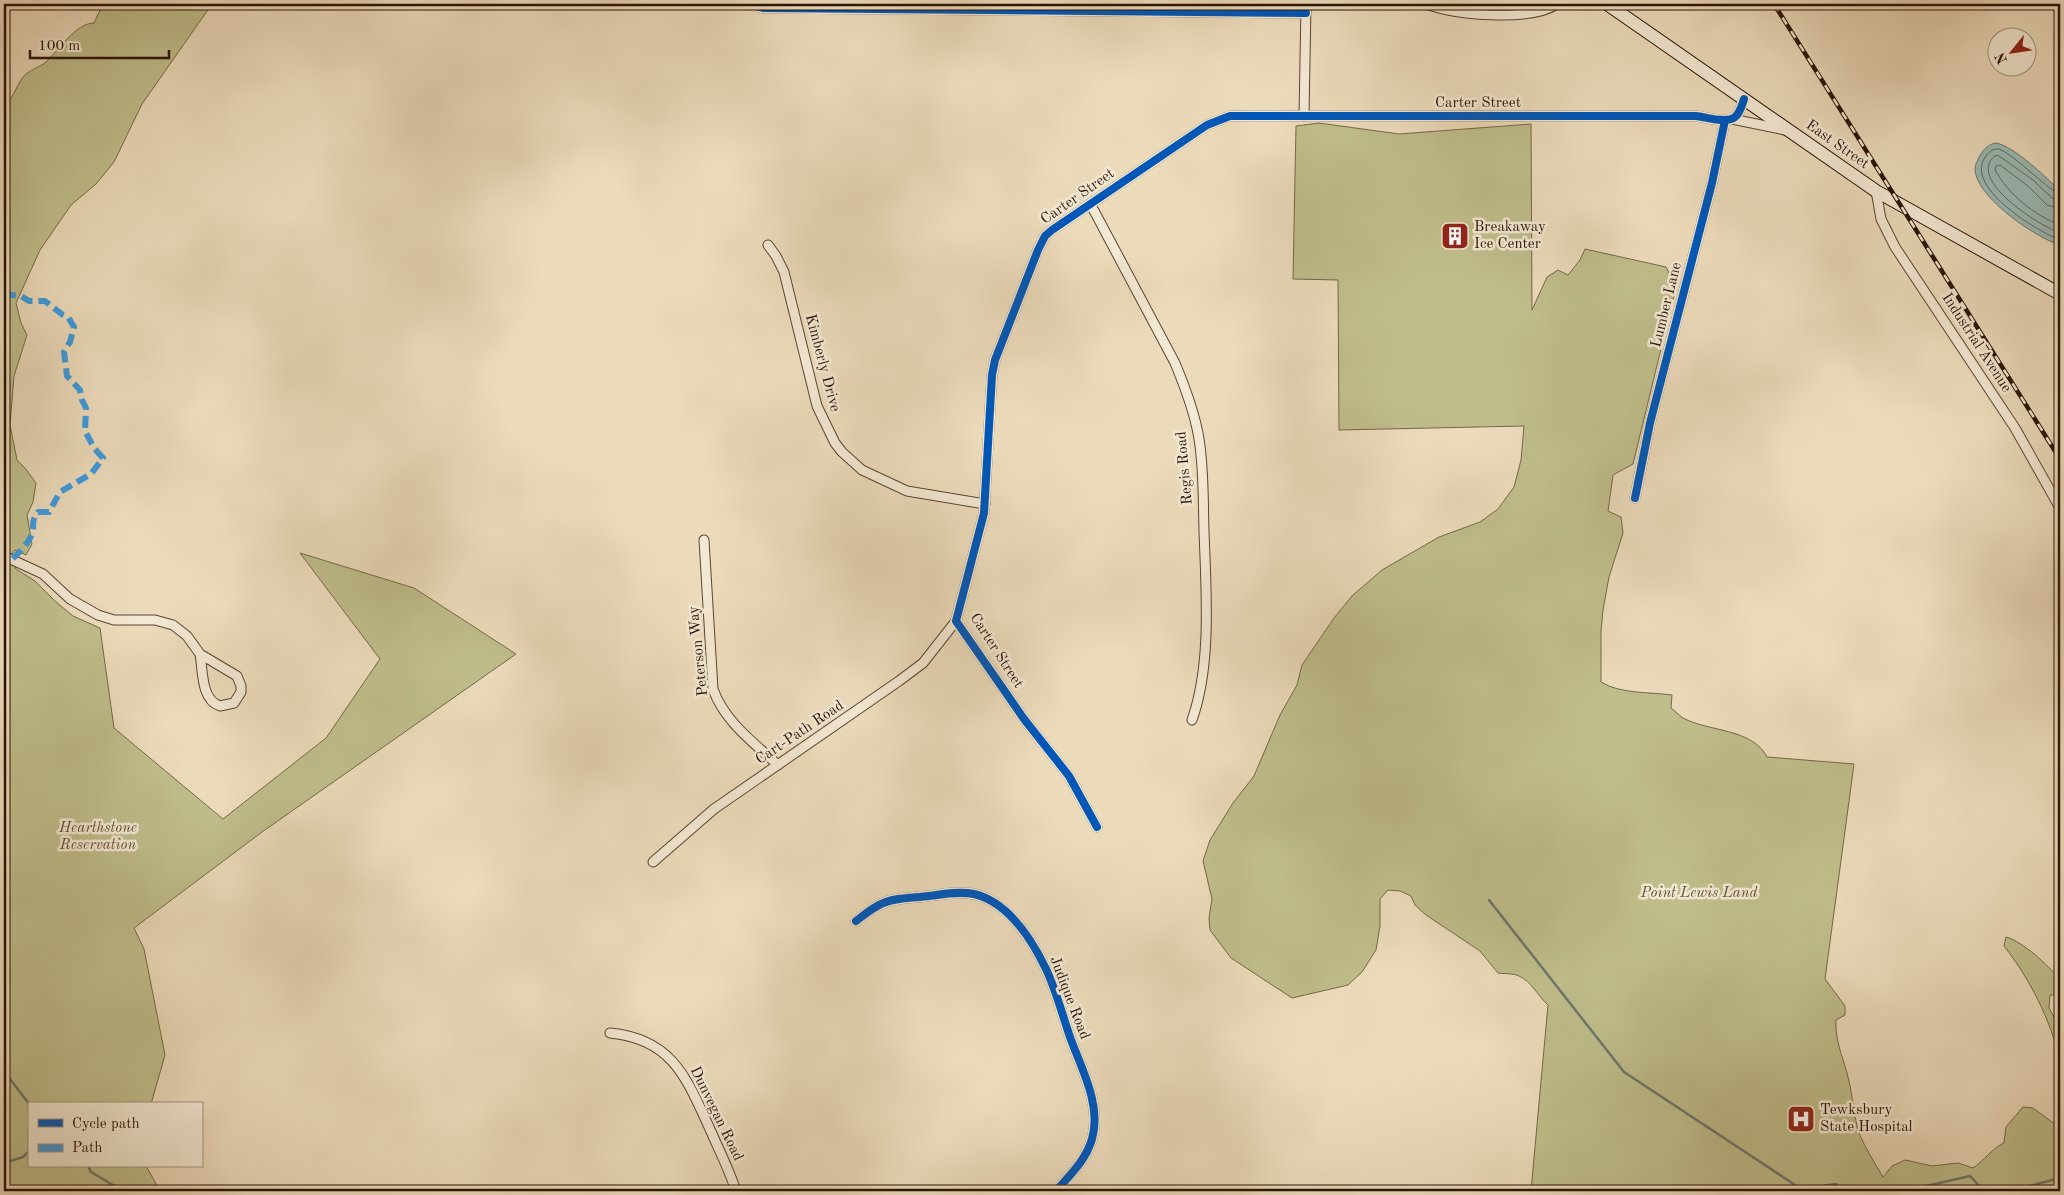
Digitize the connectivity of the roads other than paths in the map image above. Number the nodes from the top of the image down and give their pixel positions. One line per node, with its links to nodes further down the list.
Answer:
1 (748, 4): 6 (street)
2 (1306, 4): 6 (street)
3 (1426, 4): 4 (street)
4 (1557, 4)
5 (1607, 4): 7 (main road, East Street)
6 (1306, 14): 8 (street)
7 (1744, 99): 9 (street); 10 (main road, East Street)
8 (1304, 116): 9 (street, Carter Street); 12 (street, Carter Street)
9 (1728, 120): 10 (street, Carter Street); 15 (street, Lumber Lane)
10 (1790, 132): 11 (main road, East Street)
11 (1876, 191): 14 (main road, East Street); 17 (street, Industrial Avenue)
12 (1091, 205): 16 (street, Carter Street); 22 (street, Regis Road)
13 (768, 245): 16 (street, Kimberly Drive)
14 (2060, 294)
15 (1635, 498)
16 (986, 504): 20 (street, Carter Street)
17 (2060, 508)
18 (704, 540): 23 (street, Peterson Way)
19 (4, 556): 21 (street)
20 (956, 620): 23 (street, Cart-Path Road); 24 (street, Carter Street)
21 (200, 654): 21 (street)
22 (1192, 720)
23 (778, 765): 25 (street, Cart-Path Road)
24 (1097, 828)
25 (653, 862)
26 (856, 921): 29 (street, Judique Road)
27 (610, 1033): 28 (street, Dunvegan Road)
28 (736, 1191)
29 (1056, 1191)

